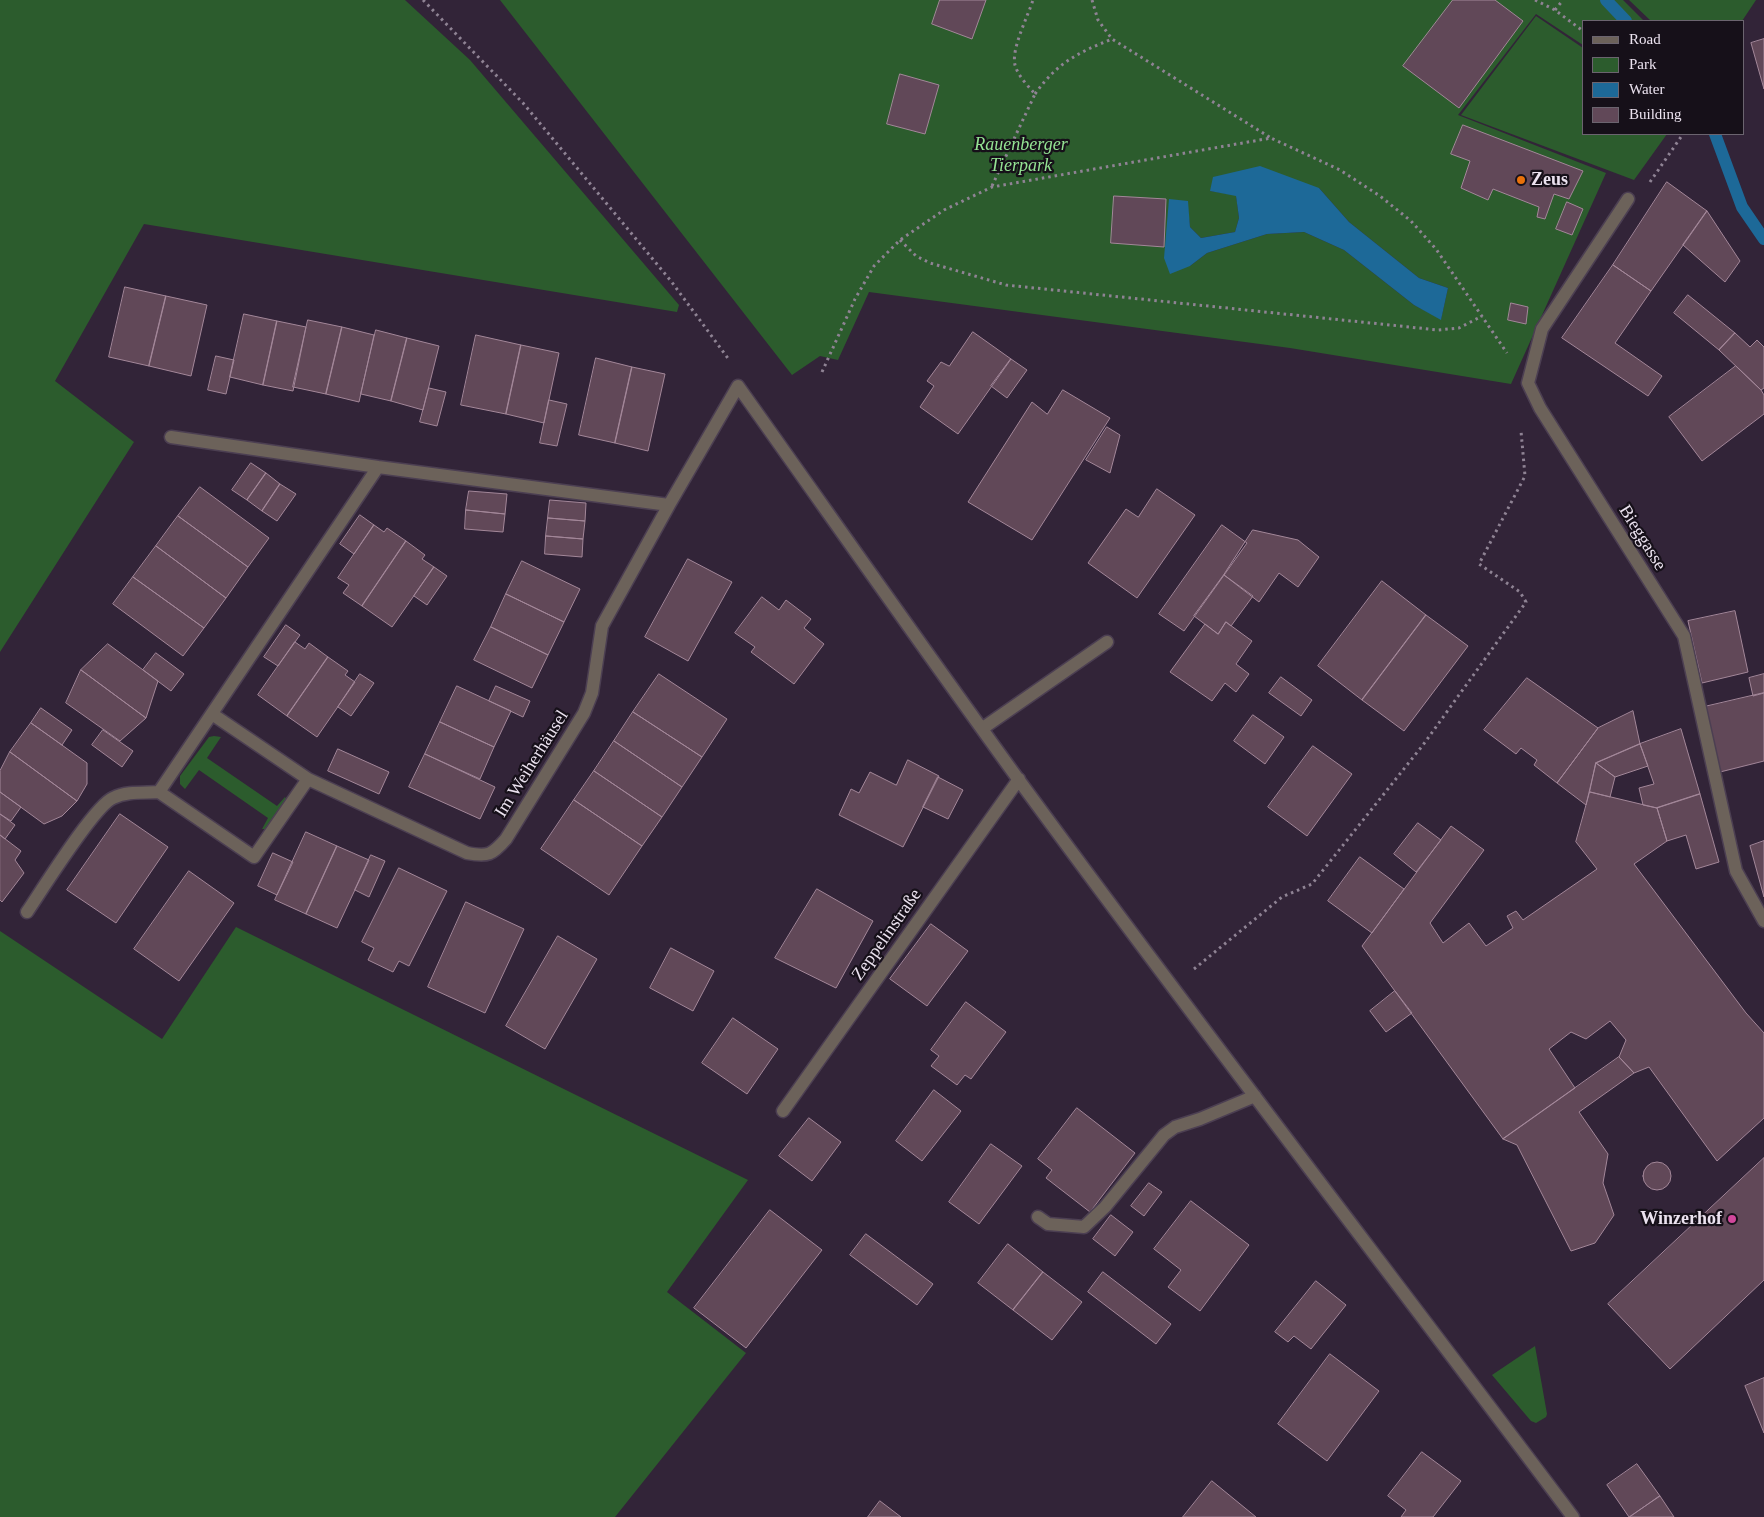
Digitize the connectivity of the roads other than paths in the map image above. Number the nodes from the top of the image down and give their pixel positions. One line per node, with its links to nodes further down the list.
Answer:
1 (1628, 200): 12 (street, Bieggasse)
2 (171, 436): 3 (street)
3 (378, 468): 4 (street); 6 (street)
4 (669, 505): 7 (street, Im Weiherhäusel); 8 (street, Im Weiherhäusel)
5 (1107, 642): 7 (street)
6 (212, 714): 8 (street, Im Weiherhäusel); 10 (street)
7 (983, 728): 9 (street)
8 (308, 779): 10 (street)
9 (1019, 779): 13 (street); 14 (street, Zeppelinstraße)
10 (159, 792): 11 (street)
11 (27, 912)
12 (1764, 921)
13 (1255, 1096): 15 (street); 16 (street)
14 (783, 1111)
15 (1038, 1217)
16 (1573, 1517)

